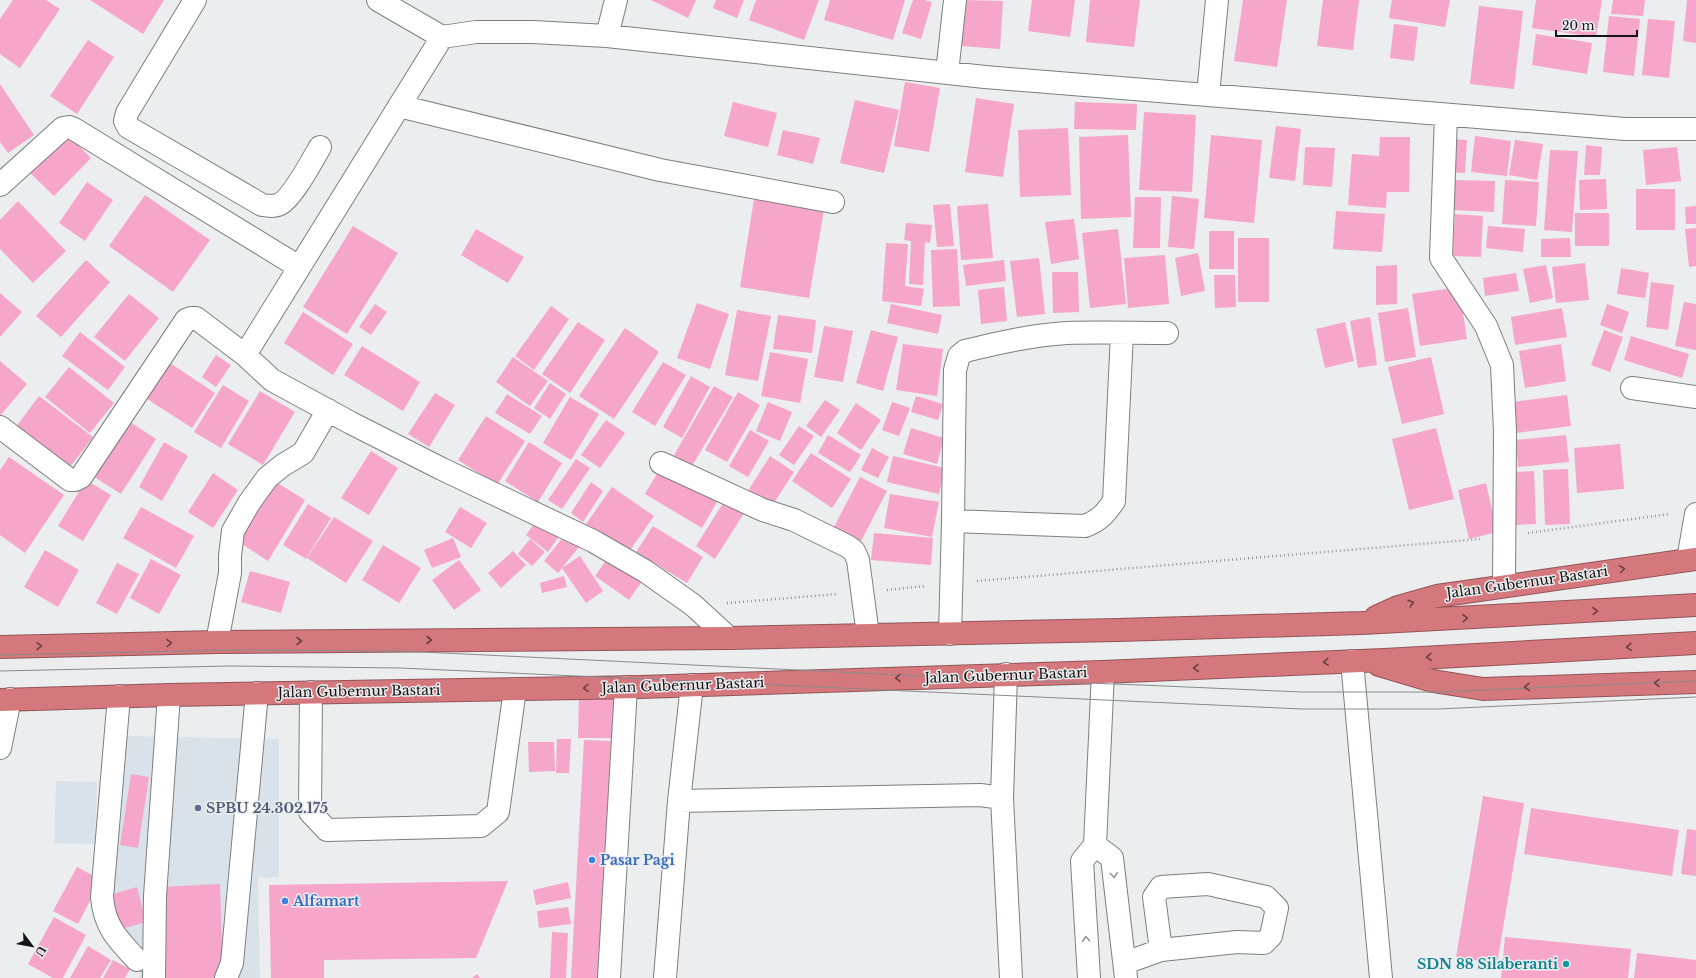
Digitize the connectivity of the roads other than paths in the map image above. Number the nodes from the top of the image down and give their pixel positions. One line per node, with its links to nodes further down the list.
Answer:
1 (195, 0): 13 (street)
2 (378, 0): 7 (street)
3 (616, 0): 6 (street)
4 (955, 0): 8 (street)
5 (1217, 0): 9 (street)
6 (607, 36): 7 (street); 8 (street)
7 (442, 37): 10 (street)
8 (946, 73): 9 (street)
9 (1208, 95): 11 (street)
10 (399, 106): 15 (street); 16 (street)
11 (1446, 115): 12 (street); 28 (street)
12 (1696, 129)
13 (320, 147)
14 (0, 184): 16 (street)
15 (833, 202)
16 (299, 267): 19 (street)
17 (1122, 333): 18 (street); 26 (street); 26 (street)
18 (1167, 333)
19 (245, 355): 22 (street); 23 (street)
20 (1632, 388): 21 (street)
21 (1696, 397)
22 (328, 410): 33 (street); 34 (street)
23 (0, 427)
24 (661, 463): 32 (street)
25 (1696, 514): 27 (street)
26 (953, 521): 31 (street)
27 (1692, 560): 28 (highway, Jalan Gubernur Bastari, one-way to 27)
28 (1504, 585): 30 (highway, Jalan Gubernur Bastari, one-way to 28)
29 (1696, 606): 30 (highway, Jalan Gubernur Bastari, one-way to 29)
30 (1362, 623): 31 (highway, Jalan Gubernur Bastari)
31 (950, 634): 32 (highway, Jalan Gubernur Bastari)
32 (868, 635): 33 (highway, Jalan Gubernur Bastari)
33 (729, 638): 34 (highway, Jalan Gubernur Bastari, one-way to 33)
34 (217, 642): 36 (highway, Jalan Gubernur Bastari, one-way to 34)
35 (1696, 643): 37 (highway, Jalan Gubernur Bastari, one-way to 37)
36 (0, 647)
37 (1367, 660): 38 (highway, Jalan Gubernur Bastari, one-way to 38); 40 (highway, Jalan Gubernur Bastari, one-way to 37); 62 (street)
38 (1103, 672): 39 (highway, Jalan Gubernur Bastari); 52 (street)
39 (1006, 674): 41 (highway, Jalan Gubernur Bastari, one-way to 41); 50 (street)
40 (1696, 682)
41 (692, 685): 42 (highway, Jalan Gubernur Bastari); 51 (street)
42 (626, 687): 43 (highway, Jalan Gubernur Bastari, one-way to 43); 58 (street)
43 (515, 688): 44 (highway, Jalan Gubernur Bastari); 44 (street)
44 (311, 692): 45 (highway, Jalan Gubernur Bastari)
45 (257, 693): 46 (highway, Jalan Gubernur Bastari); 57 (street)
46 (169, 695): 47 (highway, Jalan Gubernur Bastari); 56 (street)
47 (119, 696): 48 (highway, Jalan Gubernur Bastari); 54 (street)
48 (5, 700): 49 (street)
49 (0, 748)
50 (1002, 798): 51 (street); 60 (street)
51 (679, 801): 59 (street)
52 (1095, 845): 55 (street, one-way to 55); 61 (street, one-way to 52)
53 (1161, 950): 53 (street); 55 (street)
54 (137, 960)
55 (1126, 970)
56 (154, 978)
57 (226, 978)
58 (609, 978)
59 (665, 978)
60 (1011, 978)
61 (1089, 978)
62 (1381, 978)

